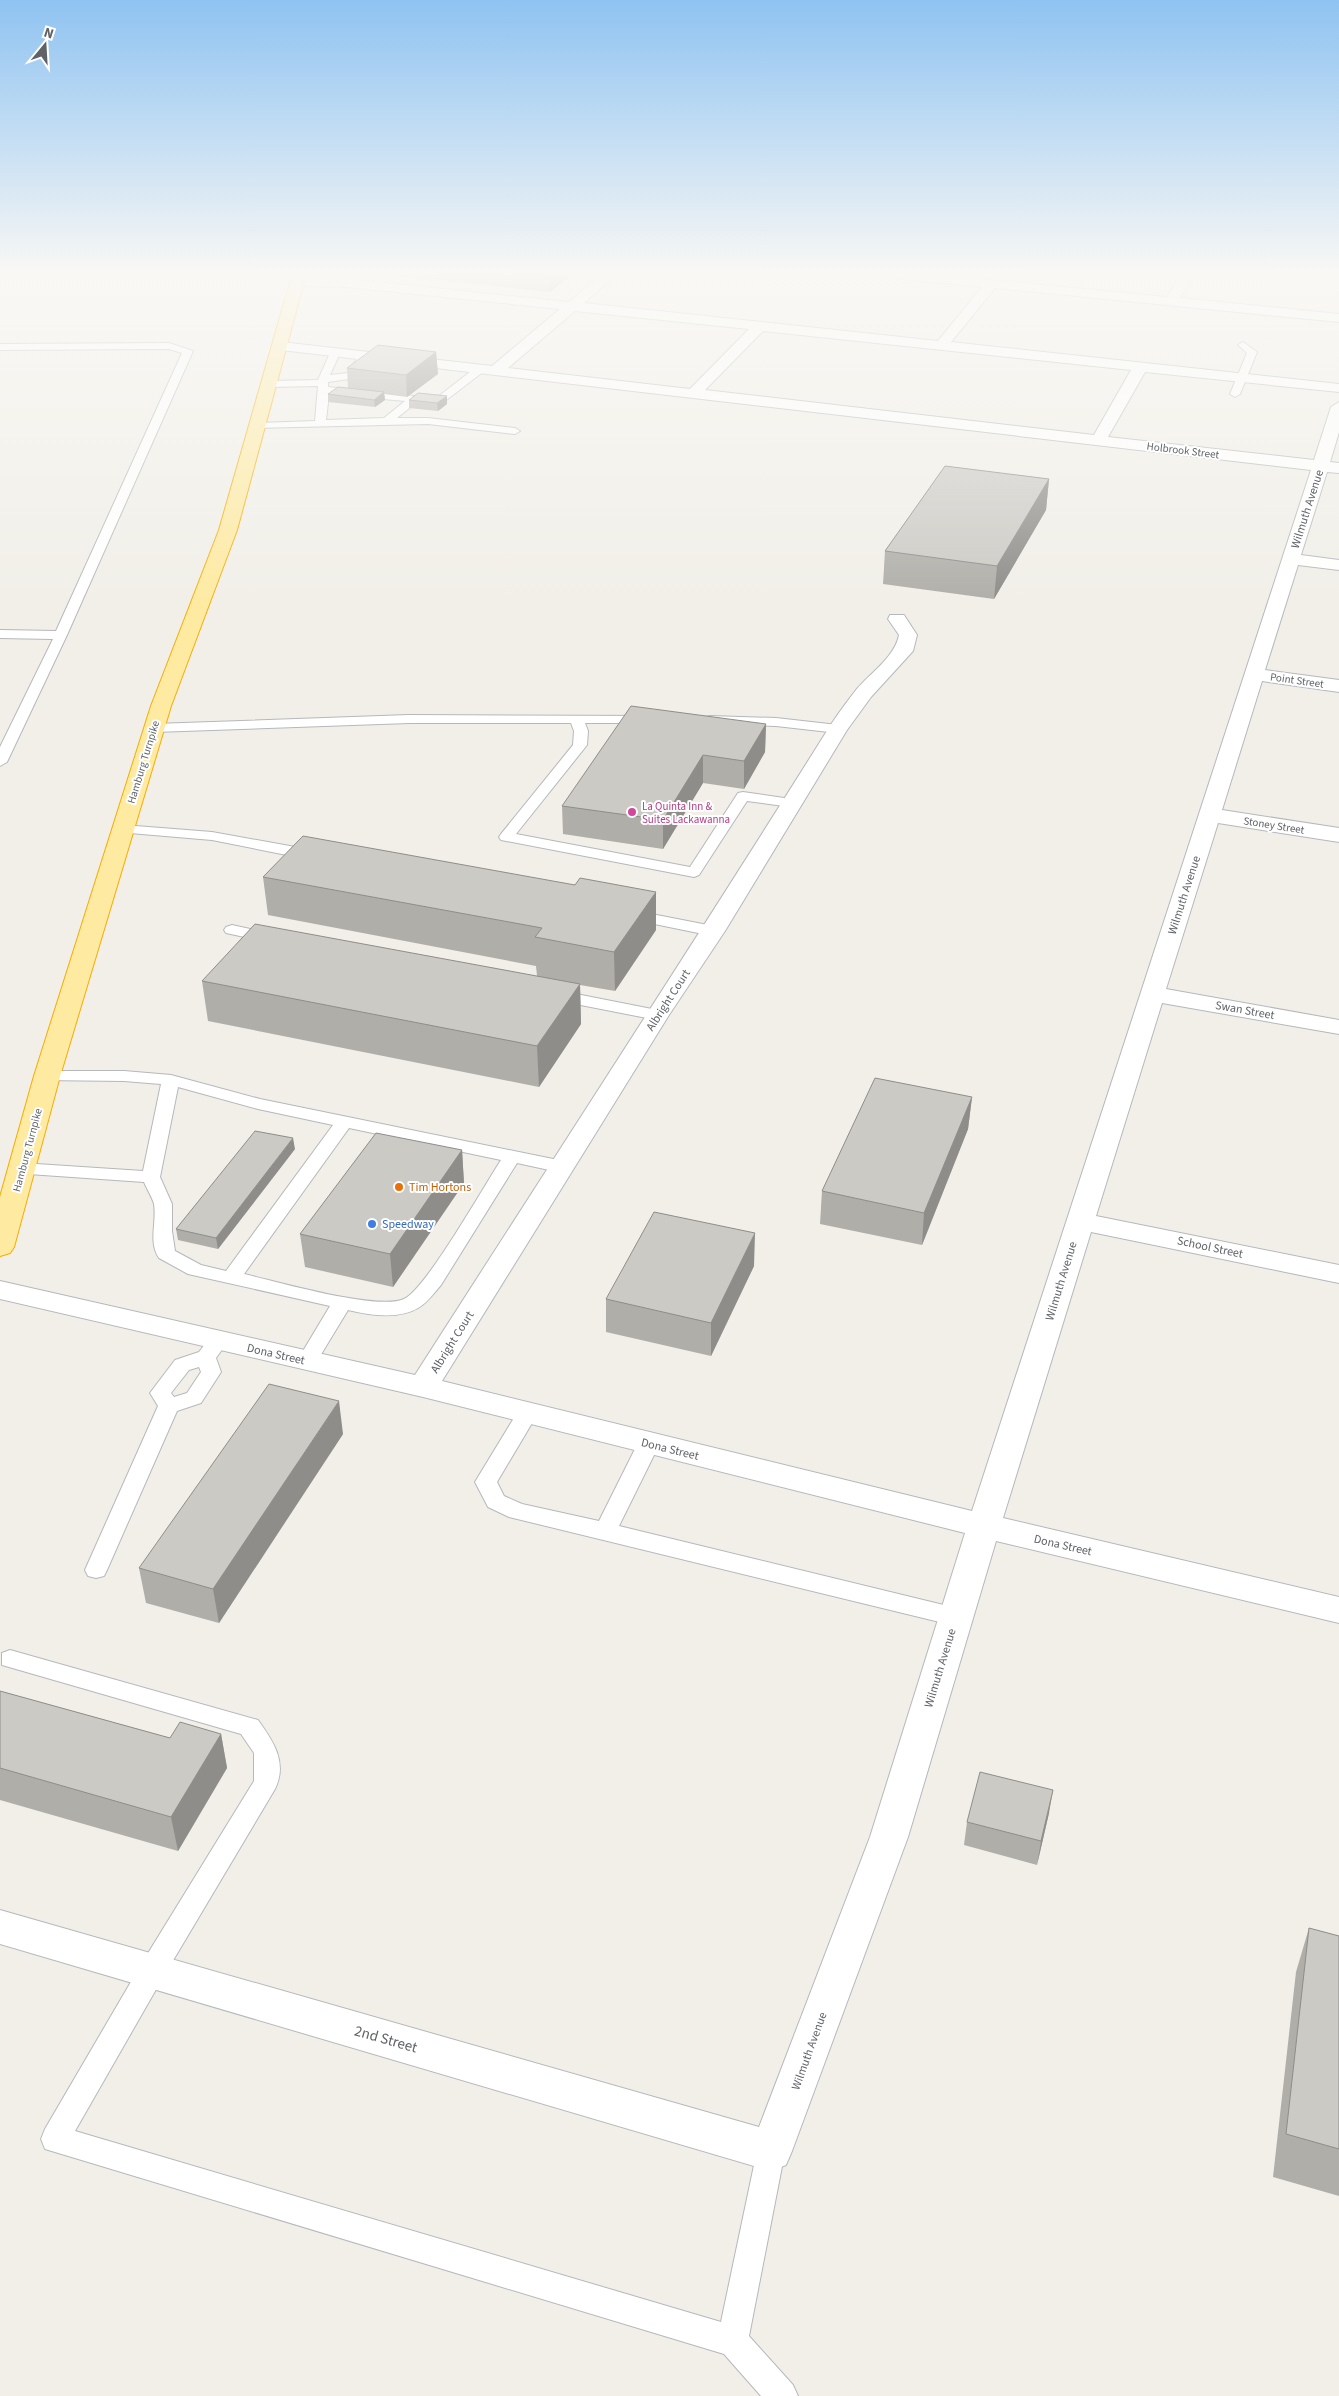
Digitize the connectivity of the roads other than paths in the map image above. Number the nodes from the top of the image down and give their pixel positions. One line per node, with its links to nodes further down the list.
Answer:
1 (174, 383): 32 (lane)
2 (327, 383): 10 (lane)
3 (467, 383): 15 (lane)
4 (592, 383): 12 (street, Holbrook Street)
5 (704, 383): 12 (street)
6 (1131, 383): 26 (street)
7 (1240, 383): 13 (lane)
8 (1289, 383): 11 (street)
9 (270, 384): 10 (lane); 24 (highway, Hamburg Turnpike)
10 (323, 384): 14 (lane); 23 (lane)
11 (1339, 388)
12 (693, 394): 26 (street, Holbrook Street)
13 (1235, 394)
14 (393, 397): 15 (lane); 17 (lane)
15 (414, 399): 20 (lane)
16 (1339, 407): 27 (street, Wilmuth Avenue)
17 (378, 409)
18 (427, 410): 20 (lane)
19 (355, 411): 22 (lane)
20 (398, 412): 21 (lane)
21 (387, 421): 22 (lane); 25 (lane)
22 (350, 423): 23 (lane)
23 (320, 424): 24 (lane)
24 (258, 426): 39 (highway, Hamburg Turnpike)
25 (516, 431)
26 (1098, 440): 27 (street, Holbrook Street)
27 (1330, 467): 28 (street, Wilmuth Avenue)
28 (1291, 559): 29 (street); 33 (street, Wilmuth Avenue)
29 (1339, 565)
30 (897, 619): 40 (street, Albright Court)
31 (0, 634): 32 (lane)
32 (61, 635): 42 (lane)
33 (1254, 674): 34 (street, Point Street); 44 (street, Wilmuth Avenue)
34 (1339, 686)
35 (576, 719): 36 (lane); 39 (lane); 43 (lane)
36 (665, 719)
37 (694, 720): 38 (lane)
38 (742, 721): 40 (lane); 41 (lane)
39 (154, 728): 45 (highway, Hamburg Turnpike)
40 (838, 729): 43 (street, Albright Court)
41 (732, 736)
42 (0, 762)
43 (791, 804): 50 (street, Albright Court)
44 (1210, 815): 46 (street, Stoney Street); 53 (street, Wilmuth Avenue)
45 (123, 829): 47 (lane); 56 (highway, Hamburg Turnpike)
46 (1339, 836)
47 (330, 858)
48 (615, 912): 50 (lane)
49 (232, 930): 51 (lane)
50 (713, 931): 54 (street, Albright Court)
51 (290, 942)
52 (541, 992): 54 (lane)
53 (1152, 994): 55 (street, Swan Street); 63 (street, Wilmuth Avenue)
54 (657, 1015): 60 (street, Albright Court)
55 (1339, 1027)
56 (47, 1076): 57 (lane); 61 (highway, Hamburg Turnpike)
57 (171, 1080): 58 (lane); 62 (lane)
58 (344, 1122): 59 (lane); 66 (lane)
59 (512, 1156): 60 (lane); 68 (lane)
60 (563, 1167): 71 (street, Albright Court)
61 (21, 1169): 62 (lane); 64 (highway, Hamburg Turnpike)
62 (150, 1177): 66 (lane)
63 (1080, 1221): 65 (street, School Street); 75 (street, Wilmuth Avenue)
64 (0, 1247)
65 (1339, 1274)
66 (231, 1278): 68 (lane)
67 (0, 1290): 69 (street, Dona Street)
68 (342, 1303): 70 (lane)
69 (212, 1349): 70 (street, Dona Street); 72 (lane); 72 (lane)
70 (307, 1361): 71 (street, Dona Street)
71 (423, 1387): 73 (street, Dona Street)
72 (169, 1406): 77 (lane)
73 (527, 1413): 74 (street, Dona Street); 76 (lane)
74 (649, 1443): 75 (street, Dona Street); 76 (lane)
75 (984, 1526): 78 (street, Dona Street); 79 (street, Wilmuth Avenue)
76 (605, 1531): 79 (lane)
77 (96, 1570)
78 (1339, 1610)
79 (956, 1617): 83 (street, Wilmuth Avenue)
80 (10, 1659): 82 (lane)
81 (0, 1926): 82 (street, 2nd Street)
82 (152, 1971): 83 (street, 2nd Street); 84 (lane)
83 (771, 2152): 84 (lane)
84 (733, 2341): 85 (lane)
85 (782, 2396)

